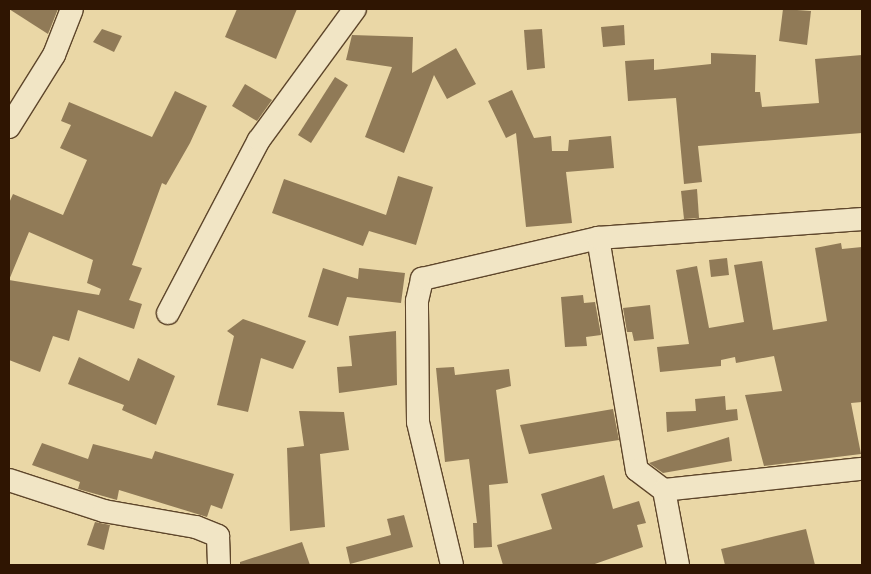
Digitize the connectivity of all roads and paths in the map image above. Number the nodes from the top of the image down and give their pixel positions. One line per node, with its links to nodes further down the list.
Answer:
1 (72, 9): 3 (street)
2 (355, 9): 6 (street)
3 (9, 127)
4 (862, 219): 5 (street)
5 (598, 238): 9 (street); 11 (street)
6 (168, 313)
7 (862, 469): 9 (street)
8 (9, 480): 10 (street)
9 (664, 490): 12 (street)
10 (219, 565)
11 (452, 565)
12 (678, 565)

